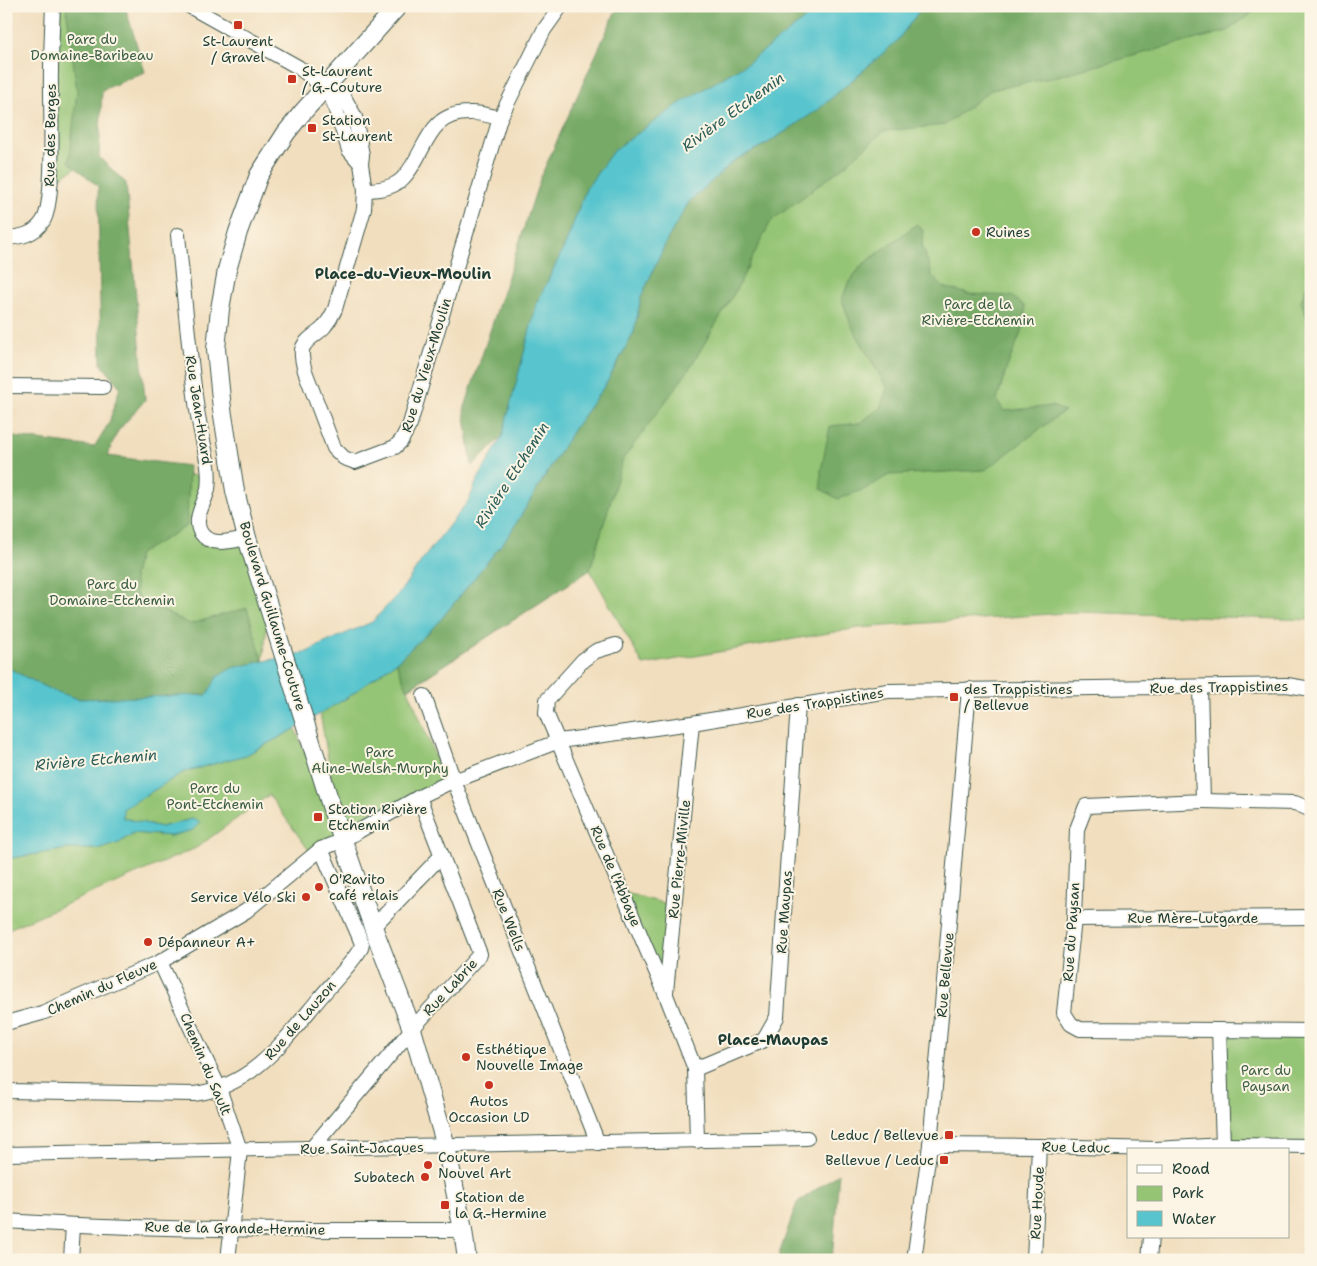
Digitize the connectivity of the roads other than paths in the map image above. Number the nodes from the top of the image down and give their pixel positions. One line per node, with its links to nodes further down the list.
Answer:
1 (54, 6): 9 (street, Rue des Berges)
2 (398, 6): 5 (main road, Boulevard Guillaume-Couture)
3 (561, 6): 6 (street, Rue du Vieux-Moulin)
4 (196, 8): 5 (street, Rue du Vieux-Moulin)
5 (324, 88): 7 (street, Rue du Vieux-Moulin); 12 (main road, Boulevard Guillaume-Couture)
6 (500, 118): 7 (street); 7 (street, Rue du Vieux-Moulin)
7 (365, 190)
8 (178, 235): 12 (street, Rue Jean-Huard)
9 (6, 238)
10 (6, 386): 11 (street)
11 (103, 387)
12 (248, 538): 25 (main road, Boulevard Guillaume-Couture)
13 (616, 645): 20 (street, Rue de l'Abbaye)
14 (1200, 687): 15 (street, Rue des Trappistines); 16 (street, Rue des Trappistines); 23 (street)
15 (1311, 689)
16 (969, 690): 18 (street, Rue des Trappistines); 45 (street, Rue Bellevue)
17 (424, 696): 21 (street, Rue Wells)
18 (798, 705): 19 (street, Rue des Trappistines); 37 (street, Rue Maupas)
19 (692, 723): 20 (street, Rue des Trappistines); 32 (street, Rue Pierre-Miville)
20 (559, 741): 21 (street, Rue des Trappistines); 32 (street, Rue de l'Abbaye)
21 (454, 781): 22 (street, Rue des Trappistines); 42 (street, Rue Wells)
22 (419, 796): 25 (street, Rue des Trappistines); 27 (street, Rue Labrie)
23 (1202, 800): 24 (street, Rue du Paysan); 29 (street, Rue du Paysan)
24 (1311, 810)
25 (342, 840): 26 (street, Chemin du Fleuve); 30 (main road, Boulevard Guillaume-Couture)
26 (321, 849): 31 (street, Chemin du Fleuve); 38 (street, Rue de Lauzon)
27 (442, 855): 30 (street); 34 (street, Rue Labrie)
28 (1311, 917): 29 (street, Rue Mère-Lutgarde)
29 (1074, 919): 35 (street, Rue du Paysan)
30 (373, 926): 34 (main road, Boulevard Guillaume-Couture)
31 (160, 962): 33 (street, Chemin du Fleuve); 38 (street, Chemin du Sault)
32 (666, 995): 37 (street, Rue de l'Abbaye)
33 (6, 1023)
34 (412, 1029): 44 (main road, Boulevard Guillaume-Couture); 50 (street, Rue Labrie)
35 (1219, 1030): 36 (street, Rue du Paysan); 43 (street)
36 (1311, 1030)
37 (695, 1070): 41 (street, Rue de l'Abbaye)
38 (220, 1088): 39 (street, Rue de Lauzon); 51 (street, Chemin du Sault)
39 (6, 1091)
40 (807, 1138): 41 (street, Rue Saint-Jacques)
41 (697, 1141): 42 (street, Rue Saint-Jacques)
42 (598, 1143): 44 (street, Rue Saint-Jacques)
43 (1223, 1145): 47 (street, Rue Leduc); 49 (street, Rue Leduc)
44 (446, 1146): 50 (street, Rue Saint-Jacques); 56 (main road, Boulevard Guillaume-Couture)
45 (930, 1146): 46 (street, Rue Leduc); 61 (street, Rue Bellevue)
46 (1040, 1146): 48 (street, Rue Leduc); 62 (street, Rue Houde)
47 (1311, 1146)
48 (1127, 1148)
49 (1173, 1148)
50 (311, 1149): 51 (street, Rue Saint-Jacques)
51 (240, 1150): 52 (street, Rue Saint-Jacques); 55 (street, Chemin du Sault)
52 (6, 1154)
53 (6, 1221): 54 (street, Rue de la Grande-Hermine)
54 (73, 1225): 55 (street, Rue de la Grande-Hermine); 58 (street)
55 (231, 1230): 56 (street, Rue de la Grande-Hermine); 59 (street, Chemin du Sault)
56 (463, 1230): 60 (main road, Boulevard Guillaume-Couture)
57 (1151, 1238): 63 (street)
58 (71, 1260)
59 (228, 1260)
60 (467, 1260)
61 (914, 1260)
62 (1034, 1260)
63 (1149, 1260)

